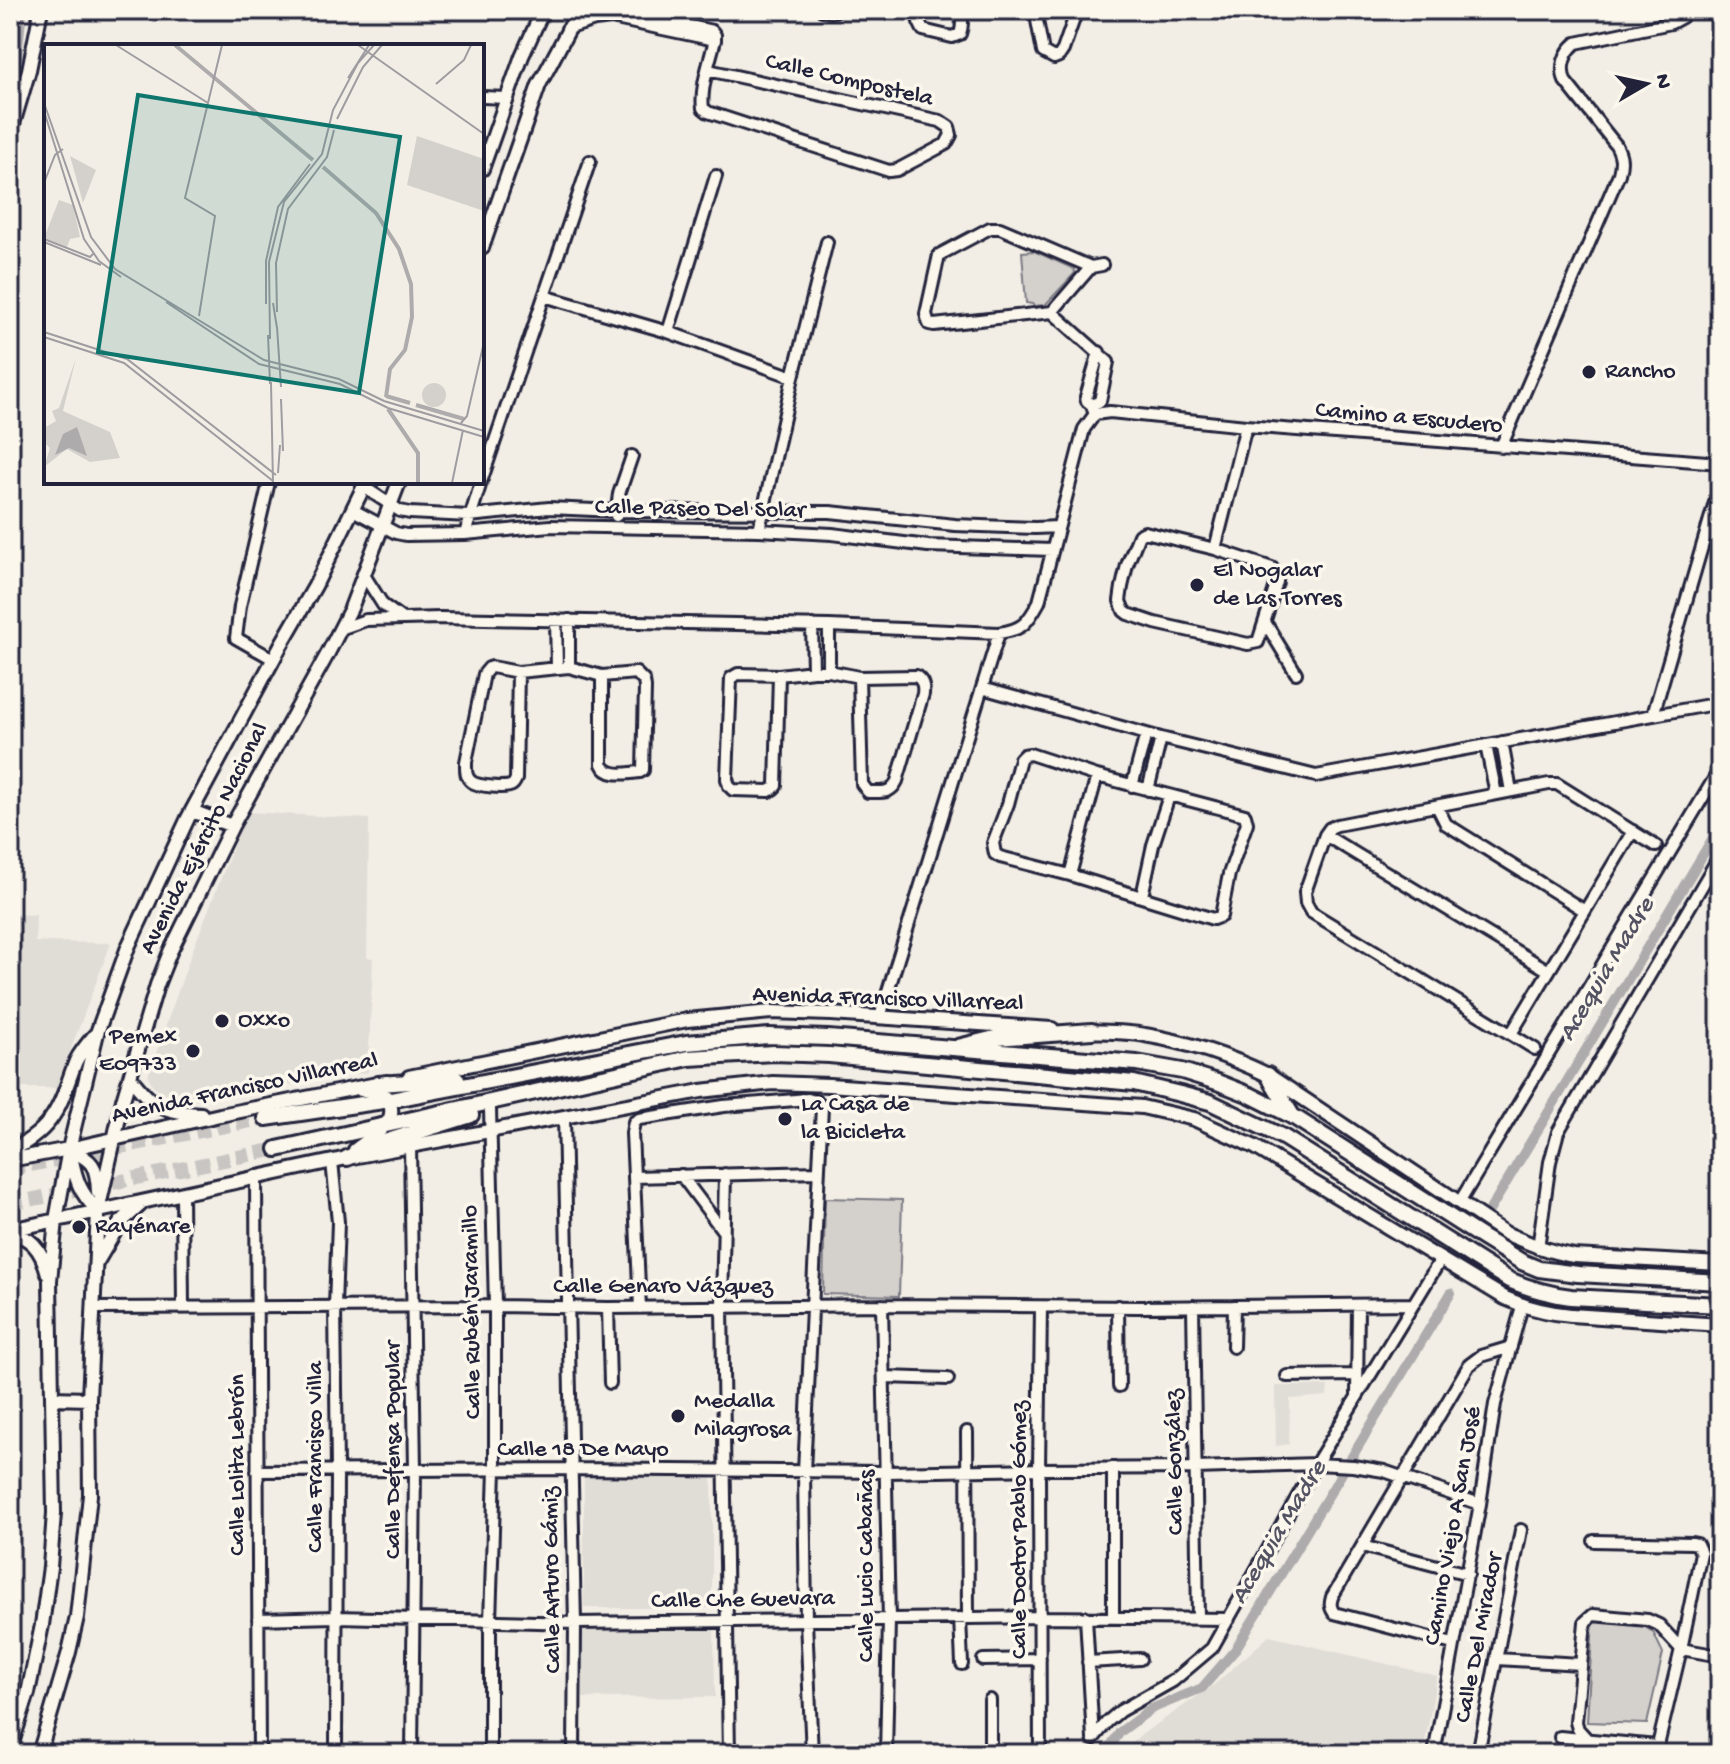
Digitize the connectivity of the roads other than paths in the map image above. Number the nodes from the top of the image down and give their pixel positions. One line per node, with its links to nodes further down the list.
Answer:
1 (41, 10): 17 (main road)
2 (543, 10): 16 (main road)
3 (579, 10): 13 (main road)
4 (618, 10): 12 (street)
5 (822, 10): 6 (street)
6 (838, 10)
7 (917, 10): 8 (street)
8 (961, 10)
9 (1035, 10): 10 (street)
10 (1077, 10)
11 (1687, 10): 29 (street)
12 (656, 22): 13 (street); 14 (street, Calle Compostela)
13 (567, 29): 21 (main road)
14 (708, 70): 14 (street, Calle Compostela)
15 (484, 97): 16 (street)
16 (507, 98): 19 (main road)
17 (10, 134)
18 (590, 161): 23 (street)
19 (484, 163)
20 (716, 176): 25 (street)
21 (484, 242)
22 (827, 242): 26 (street)
23 (544, 296): 25 (street); 32 (street)
24 (1052, 312): 24 (street); 27 (street)
25 (668, 332): 26 (street)
26 (793, 377): 41 (street)
27 (1094, 410): 28 (street, Camino a Escudero); 45 (street)
28 (1246, 426): 29 (street, Camino a Escudero); 50 (street)
29 (1501, 447): 31 (street, Camino a Escudero)
30 (632, 456): 40 (street)
31 (1720, 463)
32 (484, 474)
33 (269, 484): 61 (street)
34 (398, 484): 38 (main road, Avenida Ejército Nacional)
35 (481, 484): 42 (street)
36 (365, 485): 38 (street, Calle Paseo Del Solar); 39 (main road, Avenida Ejército Nacional)
37 (1720, 485): 73 (street)
38 (391, 505): 42 (street, Calle Paseo Del Solar); 44 (main road, Avenida Ejército Nacional)
39 (353, 510): 44 (street, Calle Paseo Del Solar); 61 (main road, Avenida Ejército Nacional)
40 (616, 511): 41 (street, Calle Paseo Del Solar); 42 (street, Calle Paseo Del Solar); 46 (street)
41 (762, 512): 43 (street, Calle Paseo Del Solar); 47 (street)
42 (469, 516): 48 (street)
43 (955, 525): 45 (street, Calle Paseo Del Solar); 49 (street)
44 (382, 527): 48 (street, Calle Paseo Del Solar); 52 (main road, Avenida Ejército Nacional)
45 (1058, 527): 51 (street)
46 (615, 528): 47 (street, Calle Paseo Del Solar); 48 (street, Calle Paseo Del Solar)
47 (759, 530): 49 (street, Calle Paseo Del Solar)
48 (465, 534)
49 (953, 547): 51 (street, Calle Paseo Del Solar)
50 (1215, 549): 56 (street); 56 (street)
51 (1052, 550): 60 (street)
52 (364, 575): 53 (street); 59 (main road, Avenida Ejército Nacional)
53 (401, 618): 54 (street); 59 (street)
54 (556, 620): 55 (street); 62 (street)
55 (569, 620): 57 (street); 63 (street)
56 (1265, 622): 67 (street)
57 (812, 625): 58 (street); 64 (street)
58 (829, 626): 60 (street); 65 (street)
59 (340, 629): 87 (main road, Avenida Ejército Nacional)
60 (999, 633): 71 (street)
61 (273, 659): 86 (main road, Avenida Ejército Nacional)
62 (557, 667): 63 (street); 66 (street)
63 (569, 667): 69 (street)
64 (813, 671): 65 (street); 68 (street)
65 (829, 671): 70 (street)
66 (518, 672): 66 (street)
67 (1296, 673)
68 (779, 675): 68 (street)
69 (602, 676): 69 (street)
70 (859, 677): 70 (street)
71 (982, 688): 74 (street); 96 (street)
72 (1720, 703): 73 (street)
73 (1653, 715): 76 (street)
74 (1146, 734): 75 (street); 80 (street)
75 (1161, 738): 77 (street); 81 (street)
76 (1502, 742): 77 (street); 82 (street)
77 (1486, 745): 83 (street)
78 (1720, 769): 130 (street)
79 (1097, 776): 80 (street); 92 (street); 92 (street)
80 (1132, 786): 81 (street)
81 (1148, 790): 84 (street)
82 (1511, 791): 83 (street); 88 (street)
83 (1496, 794): 85 (street)
84 (1169, 796): 93 (street); 93 (street)
85 (1437, 806): 89 (street); 94 (street)
86 (192, 811): 87 (main road); 98 (main road, Avenida Ejército Nacional)
87 (232, 826): 104 (main road, Avenida Ejército Nacional)
88 (1633, 831): 90 (street); 94 (street)
89 (1325, 835): 95 (street); 99 (street)
90 (1656, 846)
91 (1720, 855): 135 (street)
92 (1070, 875): 93 (street)
93 (1142, 896)
94 (1585, 911): 95 (street)
95 (1549, 971): 99 (street)
96 (880, 1017): 97 (main road, Avenida Francisco Villarreal); 105 (main road, Avenida Francisco Villarreal)
97 (1092, 1031): 100 (highway); 103 (main road, Avenida Francisco Villarreal)
98 (97, 1033): 118 (main road, Avenida Ejército Nacional); 120 (main road)
99 (1511, 1034): 101 (street)
100 (950, 1049): 102 (highway, Avenida Francisco Villarreal); 112 (highway, Avenida Francisco Villarreal)
101 (1535, 1049)
102 (541, 1071): 105 (highway); 108 (highway, Avenida Francisco Villarreal)
103 (1268, 1075): 112 (highway); 130 (main road, Avenida Francisco Villarreal)
104 (130, 1077): 110 (main road); 116 (main road, Avenida Ejército Nacional)
105 (378, 1084): 107 (main road, Avenida Francisco Villarreal)
106 (571, 1085): 109 (highway); 114 (highway); 141 (highway)
107 (342, 1090): 108 (main road); 110 (main road, Avenida Francisco Villarreal)
108 (390, 1100): 113 (highway, Avenida Francisco Villarreal); 114 (main road)
109 (490, 1109): 115 (street, Calle Rubén Jaramillo); 121 (highway)
110 (220, 1115): 116 (main road, Avenida Francisco Villarreal)
111 (564, 1117): 115 (main road); 136 (main road); 155 (street, Calle Arturo Gámiz)
112 (1294, 1117): 140 (highway, Avenida Francisco Villarreal)
113 (266, 1118)
114 (386, 1125): 119 (highway); 121 (main road)
115 (490, 1132): 117 (main road); 146 (street, Calle Rubén Jaramillo)
116 (114, 1138): 118 (main road, Avenida Francisco Villarreal); 131 (main road, Avenida Ejército Nacional)
117 (410, 1145): 121 (main road); 154 (street, Calle Defensa Popular)
118 (69, 1149): 122 (main road, Avenida Francisco Villarreal); 131 (main road); 131 (main road); 132 (main road, Avenida Ejército Nacional)
119 (277, 1149)
120 (10, 1152)
121 (340, 1159): 126 (main road); 153 (street, Calle Francisco Villa)
122 (10, 1160)
123 (818, 1172): 124 (street); 127 (street); 157 (street)
124 (725, 1174): 125 (street); 133 (street)
125 (681, 1175): 127 (street); 133 (street)
126 (256, 1176): 128 (main road); 152 (street, Calle Lolita Lebrón)
127 (634, 1177): 161 (street)
128 (182, 1193): 129 (main road); 151 (street)
129 (145, 1201): 131 (main road); 138 (main road)
130 (1459, 1203): 135 (main road, Avenida Francisco Villarreal)
131 (98, 1211): 132 (main road); 138 (main road, Avenida Ejército Nacional)
132 (56, 1220): 134 (main road); 139 (main road, Avenida Ejército Nacional)
133 (723, 1231): 156 (street)
134 (10, 1232): 139 (main road)
135 (1538, 1248): 137 (main road, Avenida Francisco Villarreal)
136 (1441, 1259): 142 (street); 150 (main road)
137 (1720, 1264)
138 (95, 1265): 159 (main road, Avenida Ejército Nacional)
139 (50, 1281): 172 (main road, Avenida Ejército Nacional)
140 (1720, 1282)
141 (1640, 1300): 145 (highway); 162 (highway)
142 (1413, 1304): 144 (street, Calle Genaro Vázquez); 173 (street)
143 (882, 1305): 157 (street, Calle Genaro Vázquez); 158 (street, Calle Genaro Vázquez); 168 (street, Calle Lucio Cabañas)
144 (1358, 1305): 149 (street, Calle Genaro Vázquez); 166 (street)
145 (1720, 1305)
146 (495, 1306): 154 (street, Calle Genaro Vázquez); 155 (street, Calle Genaro Vázquez); 183 (street, Calle Rubén Jaramillo)
147 (1118, 1306): 148 (street, Calle Genaro Vázquez); 158 (street, Calle Genaro Vázquez); 171 (street)
148 (1193, 1306): 149 (street, Calle Genaro Vázquez); 178 (street, Calle González)
149 (1234, 1306): 164 (street)
150 (1522, 1306): 163 (main road); 165 (street, Camino Viejo A San José)
151 (183, 1307): 152 (street, Calle Genaro Vázquez); 159 (street, Calle Genaro Vázquez)
152 (257, 1307): 153 (street, Calle Genaro Vázquez); 185 (street, Calle Lolita Lebrón)
153 (335, 1307): 154 (street, Calle Genaro Vázquez); 179 (street, Calle Francisco Villa)
154 (412, 1307): 180 (street, Calle Defensa Popular)
155 (568, 1307): 160 (street, Calle Genaro Vázquez); 181 (street, Calle Arturo Gámiz)
156 (722, 1307): 157 (street, Calle Genaro Vázquez); 161 (street, Calle Genaro Vázquez); 186 (street)
157 (813, 1307): 187 (street)
158 (1041, 1307): 182 (street, Calle Doctor Pablo Gómez)
159 (93, 1308): 174 (main road, Avenida Ejército Nacional)
160 (608, 1308): 161 (street, Calle Genaro Vázquez); 170 (street)
161 (640, 1308)
162 (1720, 1313)
163 (1720, 1325)
164 (1233, 1347)
165 (1511, 1347): 189 (street); 190 (street, Camino Viejo A San José)
166 (1357, 1375): 167 (street); 173 (street)
167 (1287, 1376)
168 (885, 1377): 169 (street); 188 (street, Calle Lucio Cabañas)
169 (948, 1379)
170 (610, 1383)
171 (1119, 1386)
172 (52, 1398): 174 (main road); 222 (main road, Avenida Ejército Nacional)
173 (1357, 1398): 176 (street)
174 (89, 1399): 224 (main road, Avenida Ejército Nacional)
175 (967, 1432): 184 (street)
176 (1316, 1464): 178 (street, Calle 18 De Mayo); 189 (street, Calle 18 De Mayo); 203 (street)
177 (1113, 1468): 178 (street, Calle 18 De Mayo); 182 (street, Calle 18 De Mayo); 198 (street)
178 (1196, 1468): 200 (street, Calle González)
179 (337, 1469): 180 (street, Calle 18 De Mayo); 185 (street, Calle 18 De Mayo); 195 (street, Calle Francisco Villa)
180 (415, 1469): 183 (street, Calle 18 De Mayo); 202 (street, Calle Defensa Popular)
181 (572, 1469): 183 (street, Calle 18 De Mayo); 186 (street, Calle 18 De Mayo); 208 (street, Calle Arturo Gámiz)
182 (1039, 1469): 184 (street, Calle 18 De Mayo); 196 (street, Calle Doctor Pablo Gómez)
183 (495, 1470): 205 (street, Calle Rubén Jaramillo)
184 (966, 1470): 188 (street, Calle 18 De Mayo); 199 (street)
185 (257, 1471): 201 (street, Calle Lolita Lebrón)
186 (723, 1471): 187 (street, Calle 18 De Mayo); 207 (street)
187 (804, 1471): 188 (street, Calle 18 De Mayo); 206 (street)
188 (887, 1472): 204 (street, Calle Lucio Cabañas)
189 (1402, 1478): 190 (street, Calle 18 De Mayo); 193 (street)
190 (1480, 1504): 194 (street, Camino Viejo A San José)
191 (1521, 1530): 214 (street, Calle Del Mirador)
192 (1594, 1541): 210 (street)
193 (1362, 1546): 194 (street); 209 (street)
194 (1468, 1574): 209 (street, Camino Viejo A San José)
195 (336, 1617): 201 (street, Calle Che Guevara); 202 (street, Calle Che Guevara); 226 (street, Calle Francisco Villa)
196 (1040, 1617): 197 (street, Calle Che Guevara); 199 (street, Calle Che Guevara); 212 (street, Calle Doctor Pablo Gómez)
197 (1086, 1617): 198 (street, Calle Che Guevara); 216 (street)
198 (1113, 1617): 200 (street, Calle Che Guevara)
199 (964, 1618): 204 (street, Calle Che Guevara); 217 (street)
200 (1198, 1618): 203 (street, Calle Che Guevara)
201 (258, 1619): 225 (street, Calle Lolita Lebrón)
202 (414, 1619): 205 (street, Calle Che Guevara); 227 (street, Calle Defensa Popular)
203 (1229, 1619): 216 (street)
204 (889, 1620): 206 (street, Calle Che Guevara); 232 (street, Calle Lucio Cabañas)
205 (490, 1621): 208 (street, Calle Che Guevara); 228 (street, Calle Rubén Jaramillo)
206 (806, 1621): 207 (street, Calle Che Guevara); 231 (street)
207 (727, 1622): 208 (street, Calle Che Guevara); 230 (street)
208 (575, 1623): 229 (street, Calle Arturo Gámiz)
209 (1453, 1644): 235 (street, Camino Viejo A San José)
210 (1681, 1649): 211 (street); 218 (street); 223 (street)
211 (1720, 1656)
212 (1040, 1659): 215 (street); 234 (street, Calle Doctor Pablo Gómez)
213 (1140, 1659): 216 (street)
214 (1497, 1659): 218 (street); 236 (street, Calle Del Mirador)
215 (983, 1660)
216 (1088, 1662)
217 (962, 1664)
218 (1580, 1664): 221 (street)
219 (990, 1700): 233 (street)
220 (1560, 1737): 221 (street)
221 (1587, 1739): 223 (street)
222 (10, 1749)
223 (1656, 1750)
224 (39, 1754)
225 (259, 1754)
226 (336, 1754)
227 (412, 1754)
228 (490, 1754)
229 (574, 1754)
230 (729, 1754)
231 (812, 1754)
232 (886, 1754)
233 (990, 1754)
234 (1040, 1754)
235 (1434, 1754)
236 (1478, 1754)

